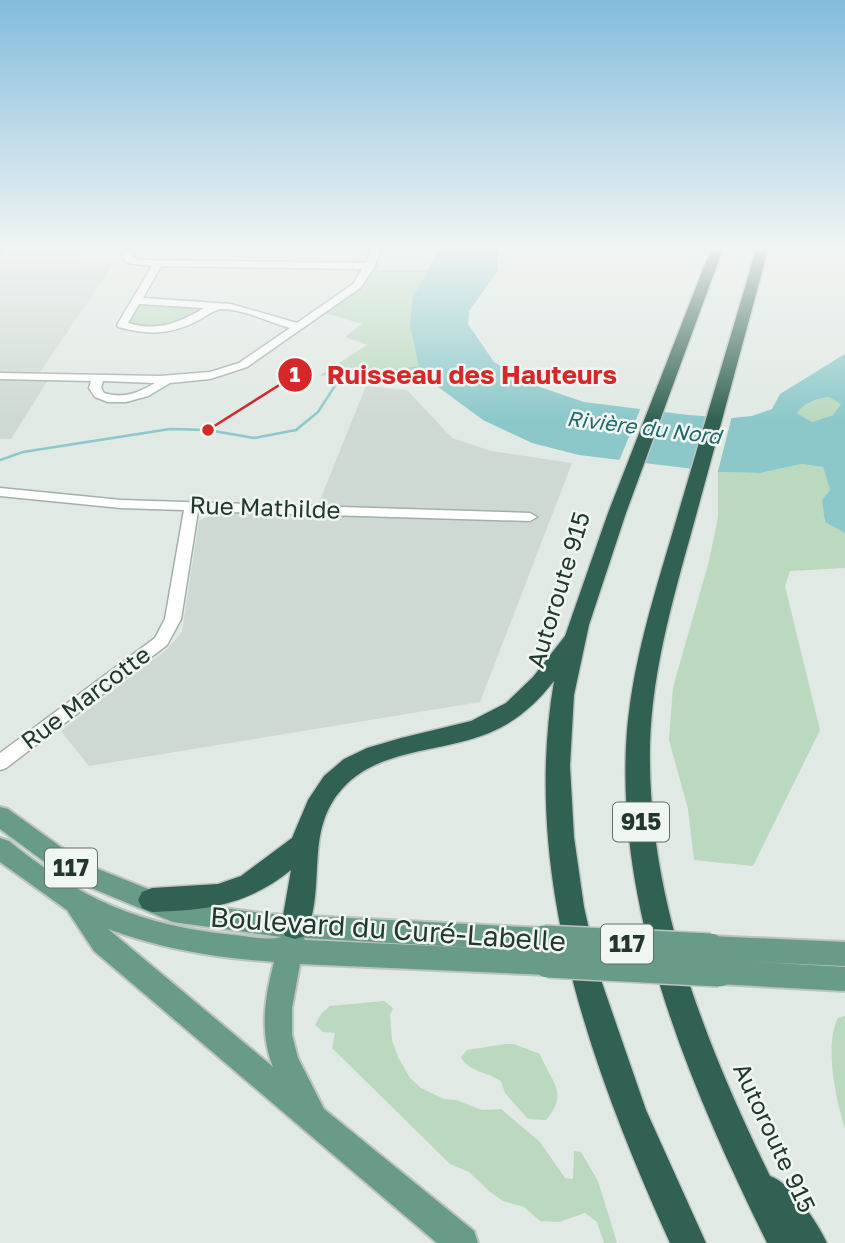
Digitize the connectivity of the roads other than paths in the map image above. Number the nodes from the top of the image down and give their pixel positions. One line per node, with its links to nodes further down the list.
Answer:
1 (134, 304): 6 (street)
2 (184, 304): 6 (street)
3 (333, 304): 7 (street)
4 (696, 304): 14 (highway, Autoroute 915)
5 (747, 304): 26 (highway, Autoroute 915 / 915)
6 (216, 306): 7 (street)
7 (299, 327): 10 (street)
8 (0, 376): 9 (street)
9 (98, 378): 10 (street); 10 (street)
10 (168, 379)
11 (0, 492): 12 (street, Rue Mathilde)
12 (192, 506): 13 (street, Rue Mathilde); 15 (street, Rue Marcotte)
13 (530, 517)
14 (576, 634): 17 (highway); 28 (highway, Autoroute 915)
15 (0, 763)
16 (0, 816): 19 (main road, Boulevard du Curé-Labelle / 117)
17 (304, 844): 19 (highway); 21 (highway)
18 (0, 848): 20 (main road, Boulevard du Curé-Labelle / 117)
19 (152, 900): 21 (main road, Boulevard du Curé-Labelle / 117)
20 (76, 903): 21 (main road, Boulevard du Curé-Labelle); 25 (main road)
21 (292, 939): 23 (main road, Boulevard du Curé-Labelle, bridge); 25 (main road)
22 (845, 954): 23 (main road, Boulevard du Curé-Labelle)
23 (714, 960): 24 (main road, Boulevard du Curé-Labelle)
24 (845, 979)
25 (314, 1119): 27 (main road)
26 (744, 1158): 29 (highway, Autoroute 915 / 915); 30 (highway)
27 (462, 1243)
28 (688, 1243)
29 (786, 1243)
30 (809, 1243)

